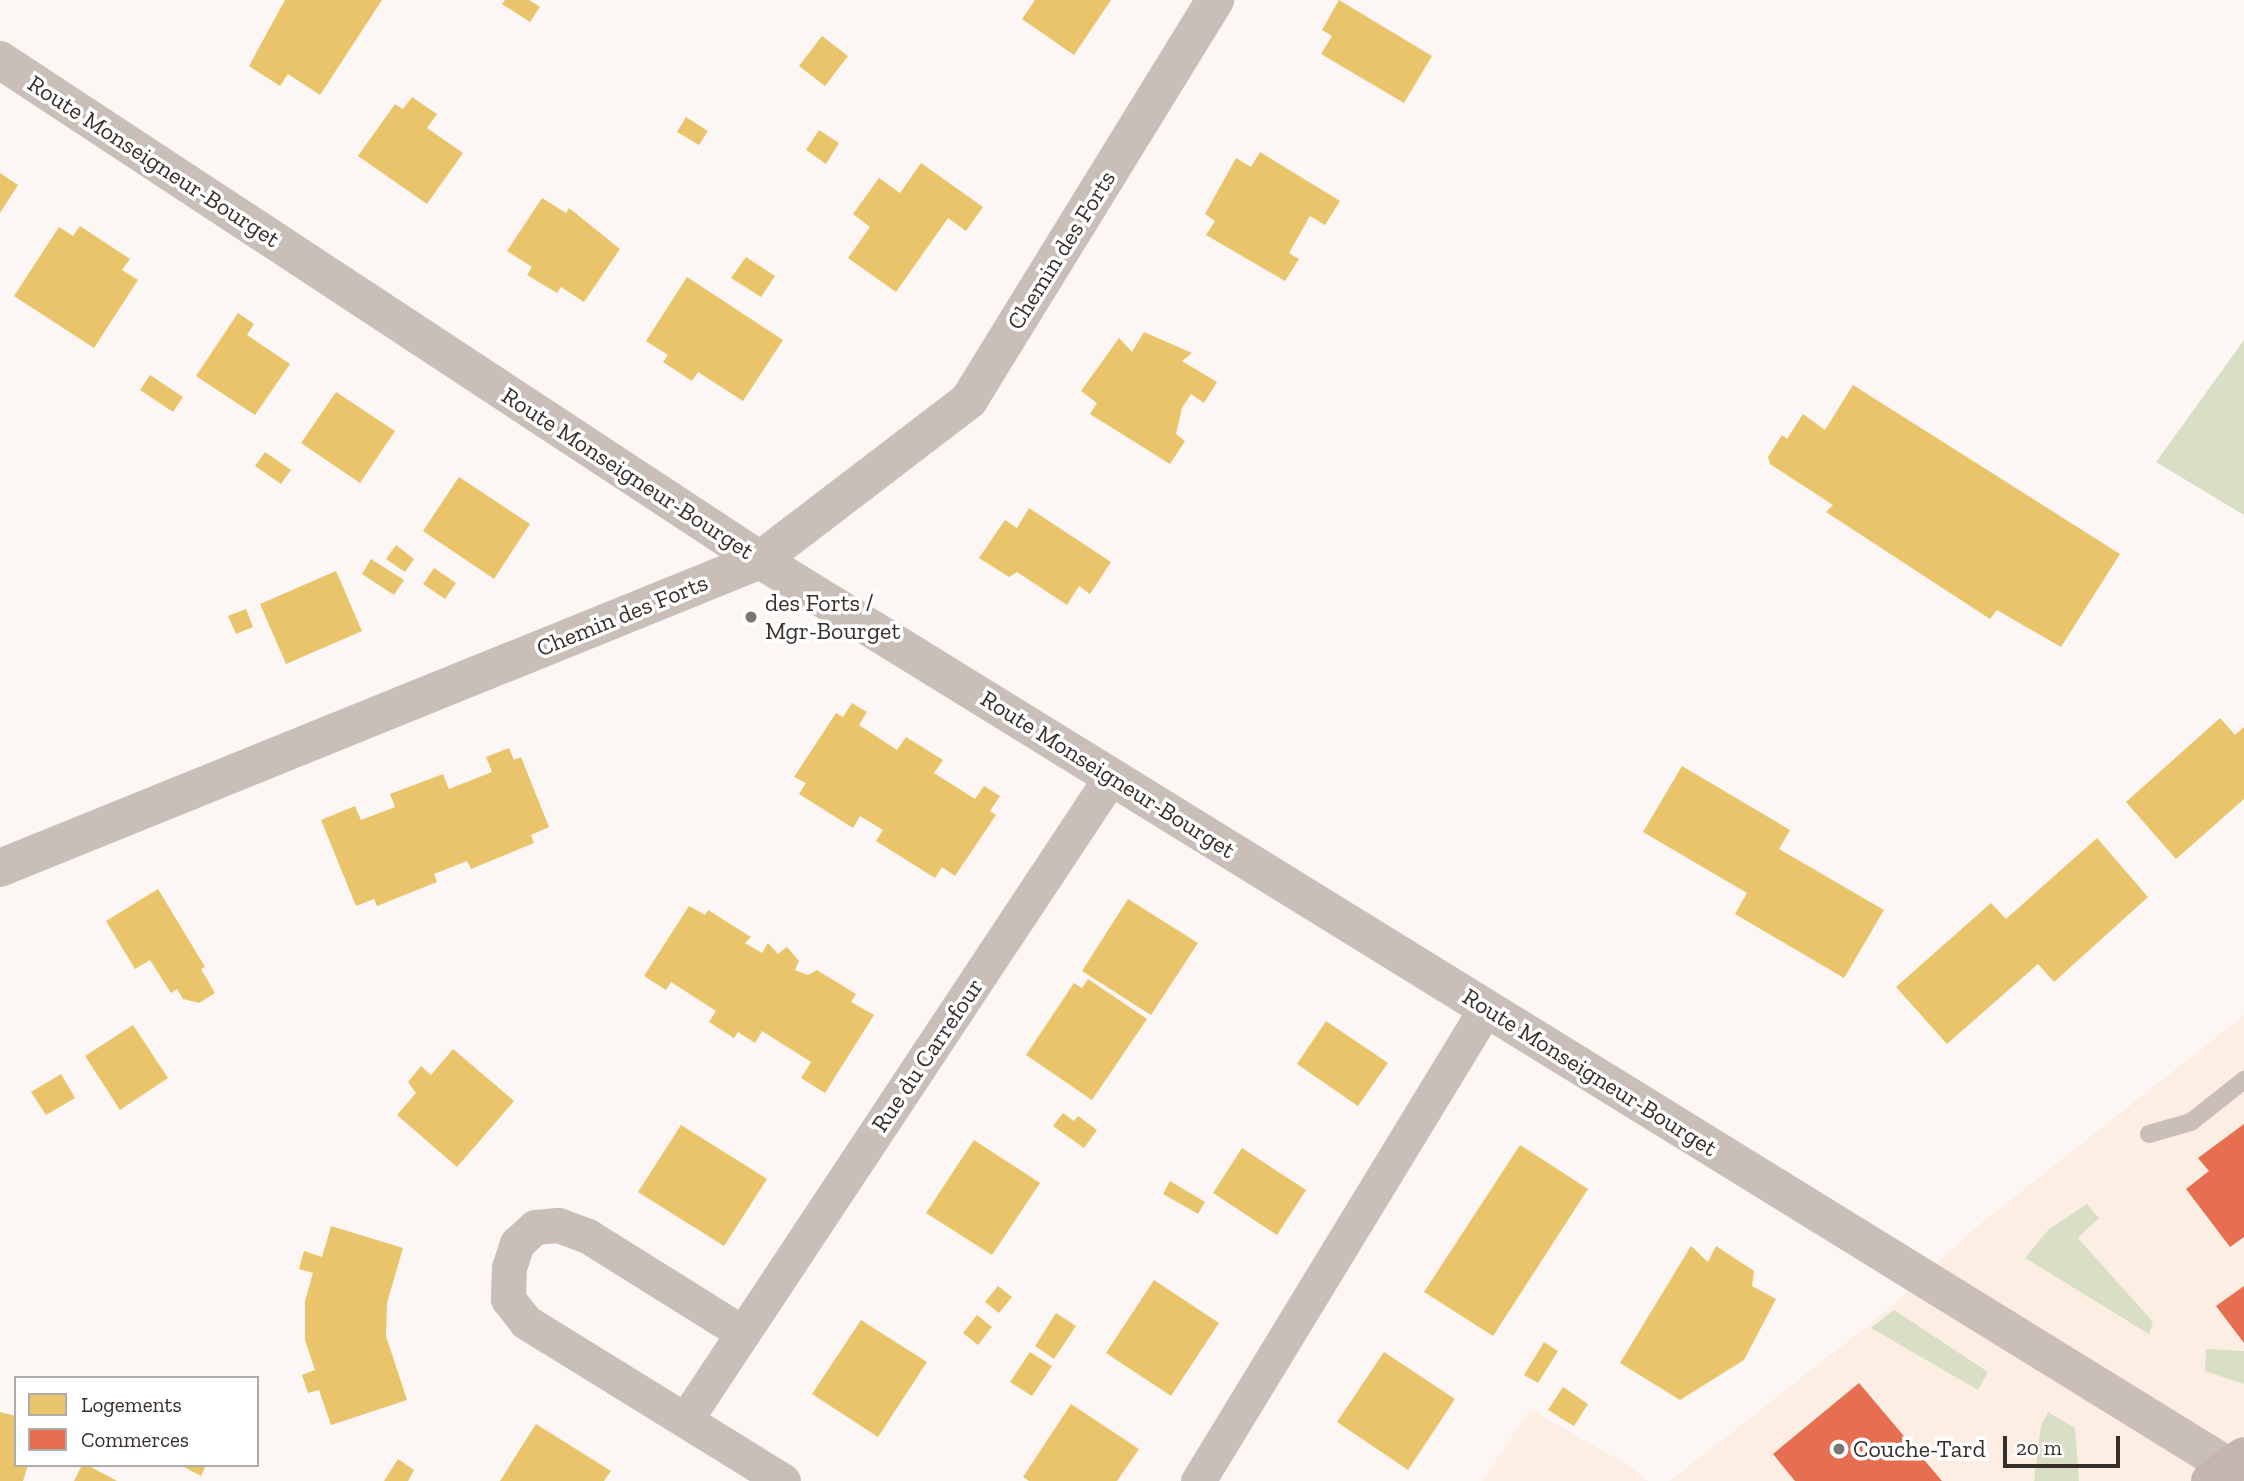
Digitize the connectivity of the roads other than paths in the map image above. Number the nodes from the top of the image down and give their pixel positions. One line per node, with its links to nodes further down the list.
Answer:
1 (1215, 0): 3 (street, Chemin des Forts)
2 (0, 60): 3 (street, Route Monseigneur-Bourget)
3 (760, 559): 4 (street, Route Monseigneur-Bourget); 5 (street, Chemin des Forts)
4 (1111, 777): 6 (street, Route Monseigneur-Bourget); 9 (street, Rue du Carrefour)
5 (0, 868)
6 (1486, 1007): 11 (street, Route Monseigneur-Bourget); 13 (street)
7 (2244, 1080): 8 (lane)
8 (2149, 1134)
9 (743, 1333): 10 (street, Rue du Carrefour); 10 (street)
10 (687, 1419): 12 (street)
11 (2232, 1470)
12 (783, 1481)
13 (1198, 1481)

